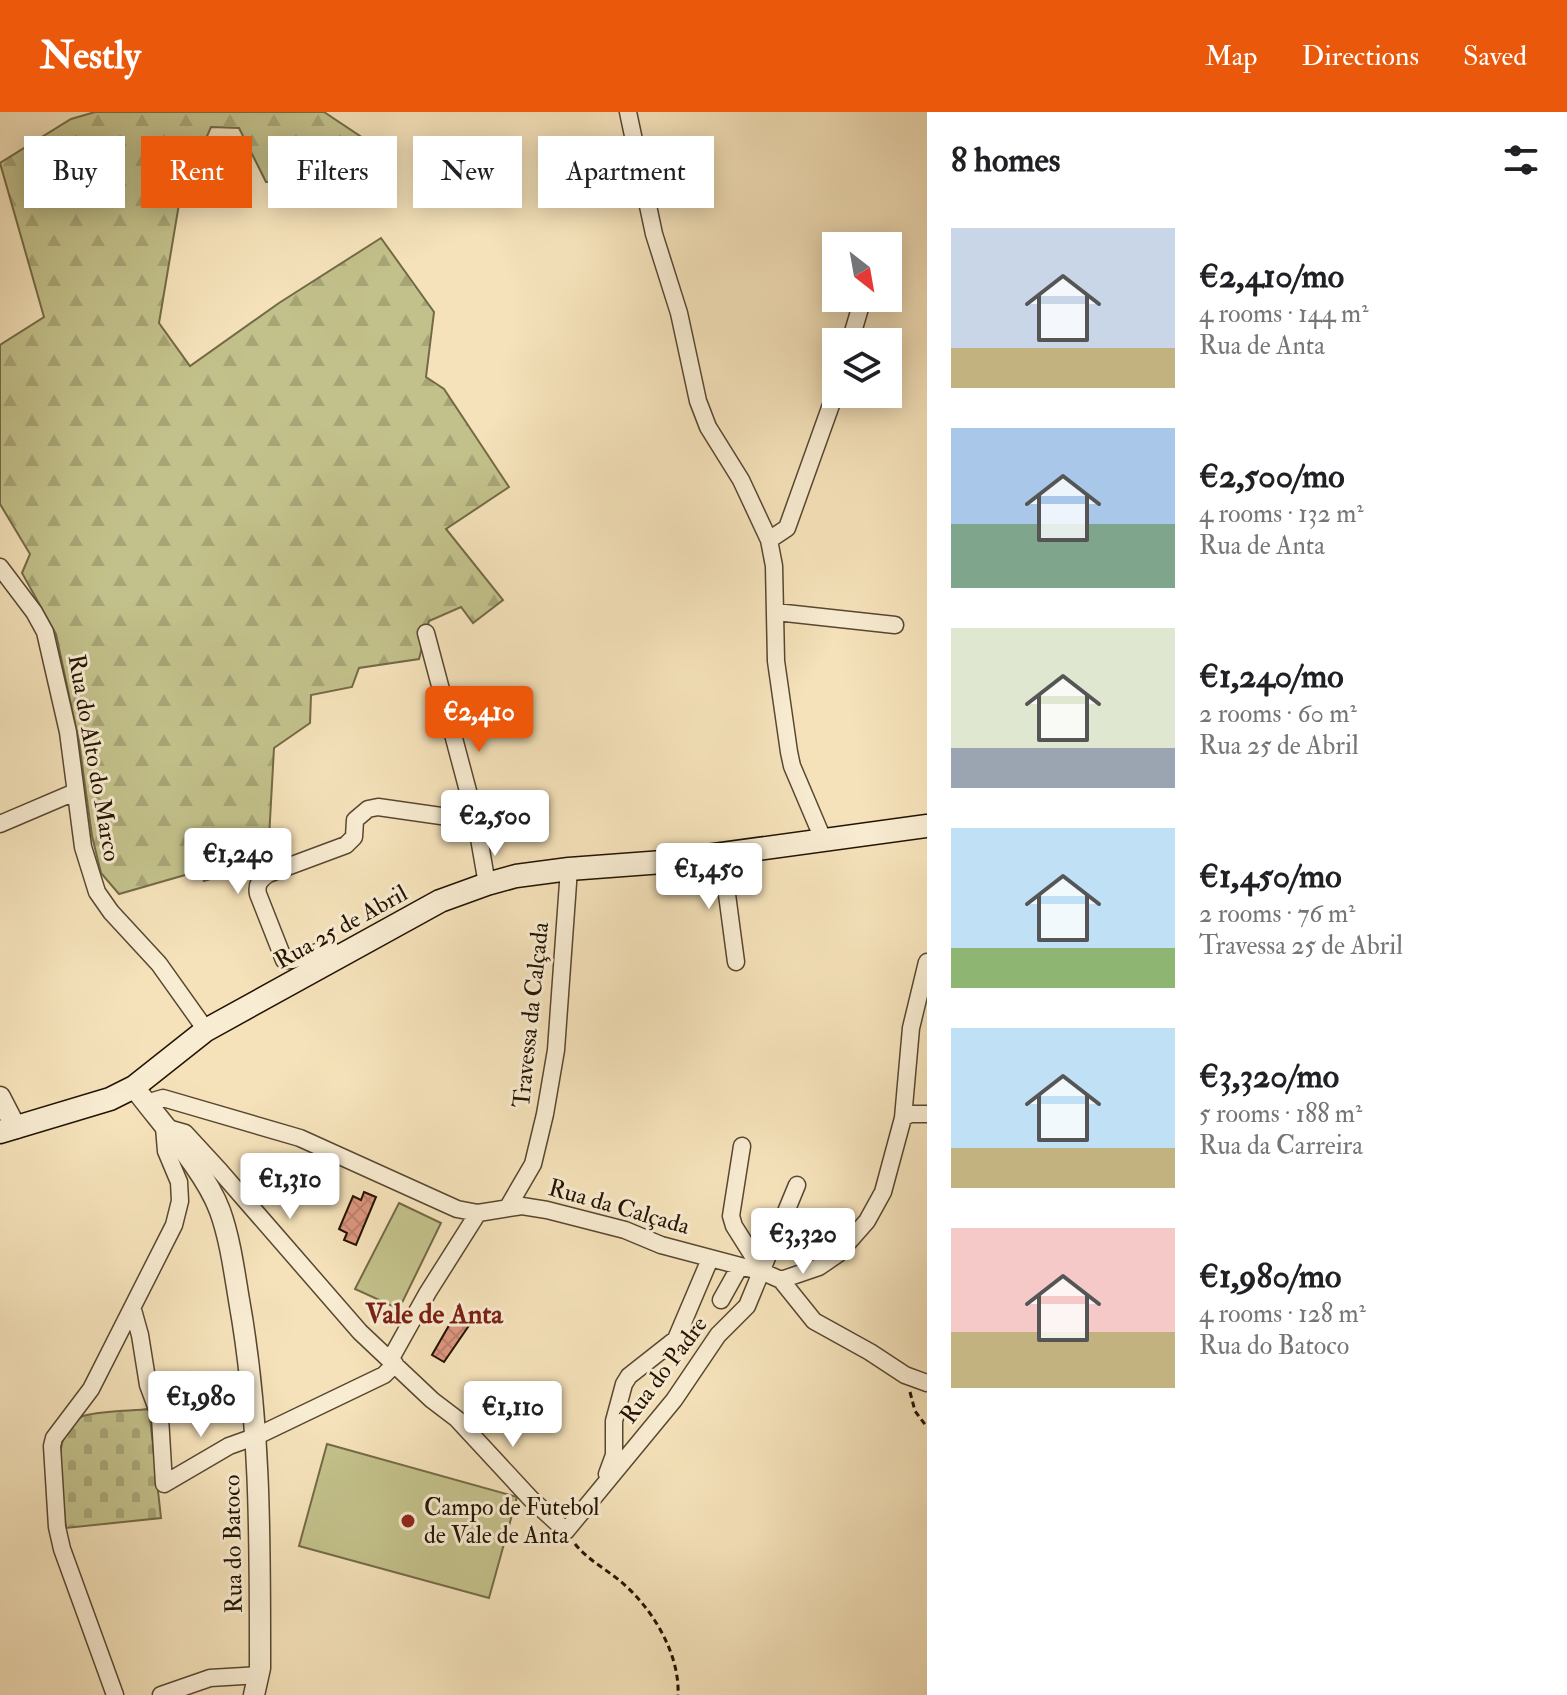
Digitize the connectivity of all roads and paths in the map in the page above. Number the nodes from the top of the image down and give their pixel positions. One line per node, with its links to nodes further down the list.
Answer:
1 (628, 112): 3 (street)
2 (830, 408): 3 (street)
3 (769, 540): 5 (street)
4 (0, 567): 8 (street, Rua do Alto do Marco)
5 (776, 612): 6 (street); 12 (street)
6 (895, 625)
7 (426, 633): 9 (street)
8 (75, 792): 10 (street); 19 (street, Rua do Alto do Marco)
9 (476, 821): 15 (street); 16 (street)
10 (0, 824)
11 (927, 826): 12 (main road, Rua 25 de Abril)
12 (823, 839): 13 (main road, Rua 25 de Abril)
13 (718, 853): 14 (main road, Rua 25 de Abril); 17 (street)
14 (569, 869): 15 (main road, Rua 25 de Abril); 28 (street, Travessa da Calçada)
15 (487, 884): 16 (main road, Rua 25 de Abril)
16 (337, 960): 19 (main road, Rua 25 de Abril)
17 (736, 962)
18 (927, 962): 23 (street)
19 (206, 1030): 20 (main road, Rua 25 de Abril)
20 (140, 1095): 24 (street, Rua do Batoco); 25 (main road, Rua 25 de Abril); 29 (street, Rua da Calçada)
21 (0, 1097): 25 (street)
22 (927, 1114): 23 (street)
23 (903, 1118): 33 (street)
24 (164, 1127): 35 (street); 36 (street); 40 (street, Rua do Batoco)
25 (8, 1130)
26 (742, 1146): 32 (street)
27 (797, 1185): 32 (street, Rua do Padre)
28 (508, 1207): 29 (street, Rua da Calçada); 30 (street, Rua da Calçada)
29 (478, 1213): 36 (street)
30 (710, 1259): 31 (street, Rua da Calçada); 41 (street)
31 (740, 1266): 32 (street, Rua da Calçada); 34 (street)
32 (763, 1272): 33 (street, Rua da Calçada); 41 (street, Rua do Padre)
33 (781, 1280): 37 (street)
34 (721, 1300)
35 (133, 1310): 40 (street); 44 (street)
36 (392, 1362): 40 (street); 42 (street)
37 (905, 1375): 38 (street); 39 (path)
38 (927, 1383)
39 (927, 1427)
40 (257, 1436): 43 (street, Rua do Batoco)
41 (606, 1483): 42 (street, Rua do Padre)
42 (566, 1531): 46 (path)
43 (256, 1685): 45 (street)
44 (115, 1695)
45 (161, 1695)
46 (678, 1695)

